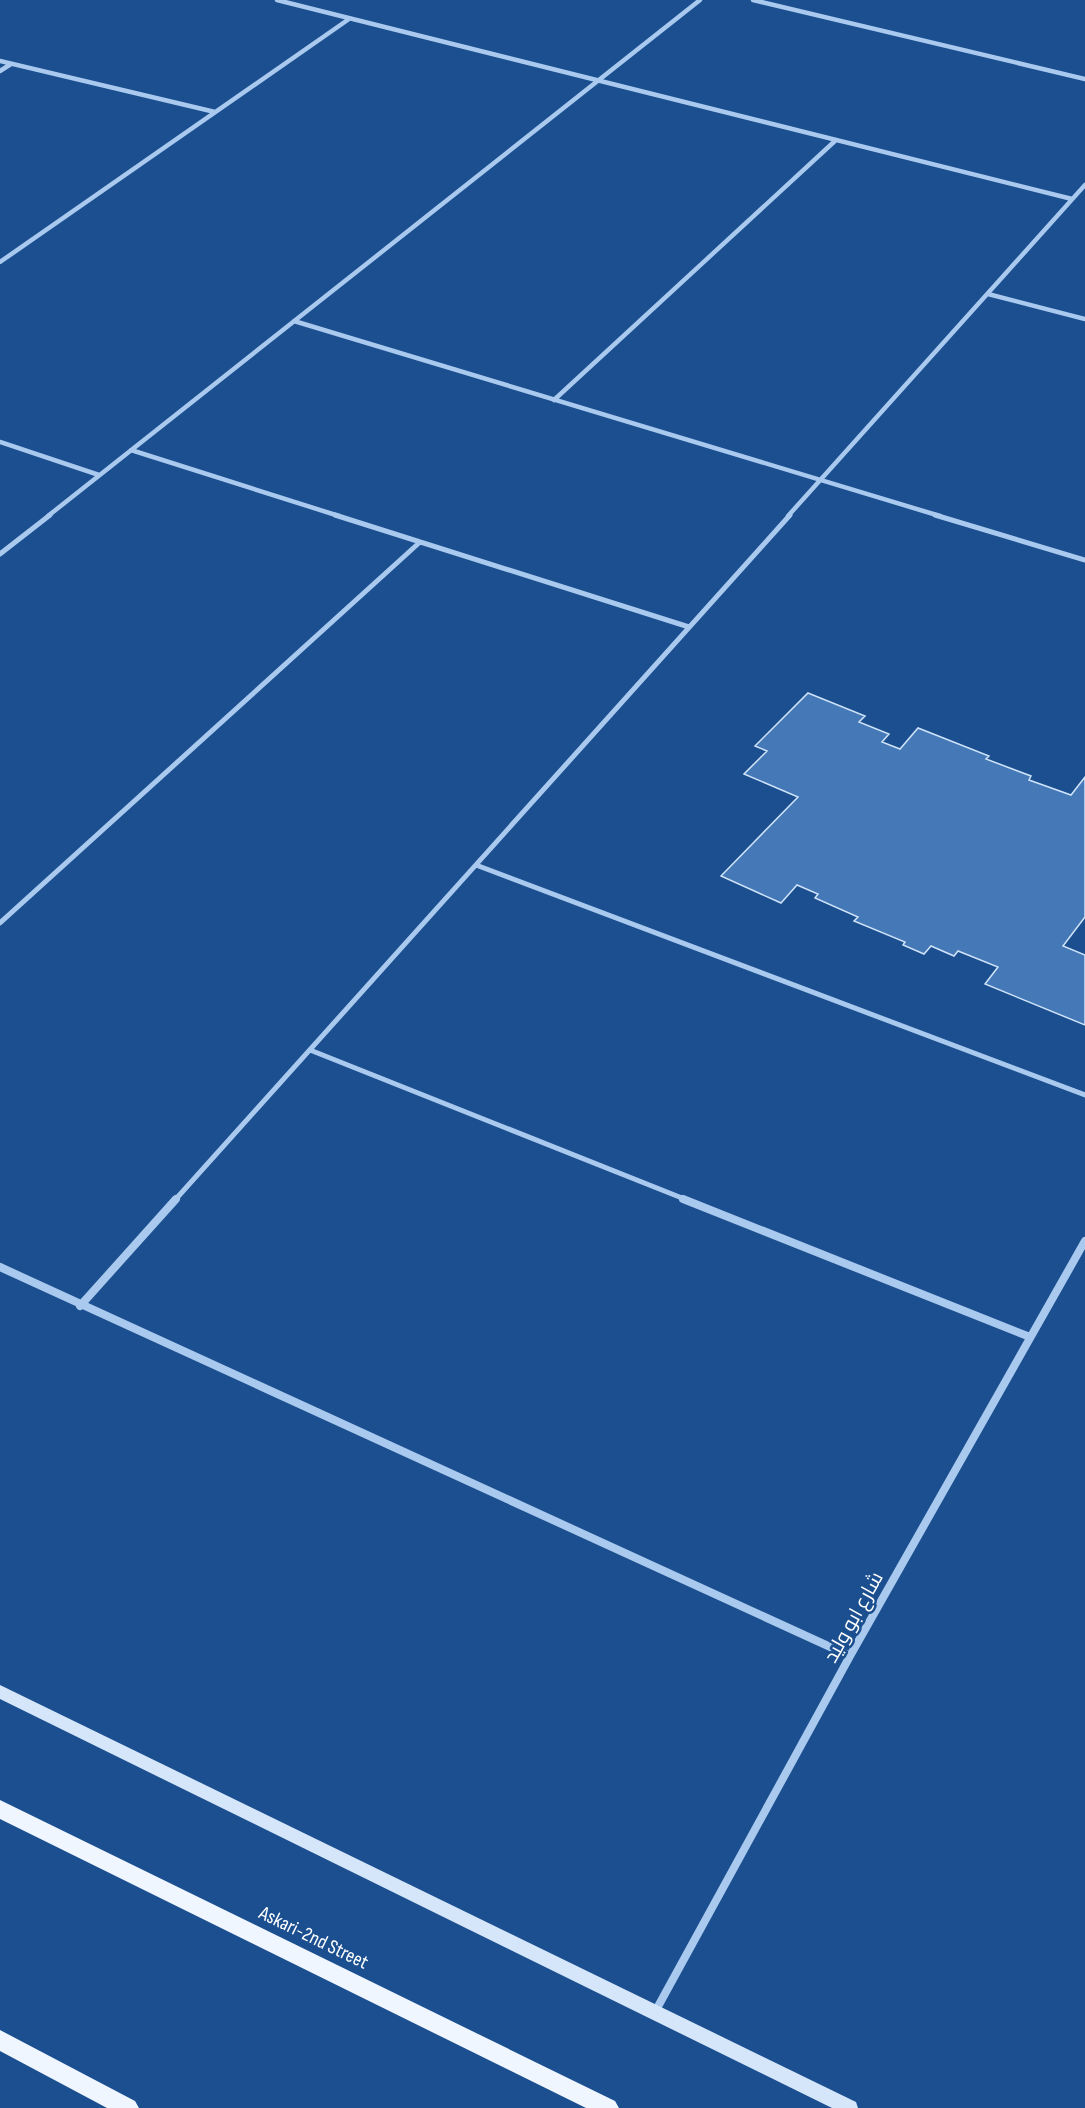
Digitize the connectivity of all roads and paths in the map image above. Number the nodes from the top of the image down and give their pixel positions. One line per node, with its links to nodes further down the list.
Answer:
1 (277, 0): 4 (street)
2 (700, 0): 9 (street)
3 (753, 0): 8 (street)
4 (349, 19): 9 (street); 10 (street)
5 (0, 61): 6 (street)
6 (11, 64): 7 (street); 10 (street)
7 (0, 71)
8 (1085, 79)
9 (598, 81): 11 (street); 17 (street)
10 (215, 112): 14 (street)
11 (836, 140): 13 (street); 18 (street)
12 (1085, 185): 13 (street)
13 (1072, 199): 15 (street)
14 (0, 262)
15 (988, 294): 16 (street); 22 (street)
16 (1085, 319)
17 (294, 321): 18 (street); 20 (street)
18 (554, 400): 22 (street)
19 (0, 442): 21 (street)
20 (131, 450): 21 (street); 23 (street)
21 (99, 475): 24 (street)
22 (821, 480): 25 (street); 26 (street)
23 (420, 542): 26 (street); 28 (street)
24 (0, 554)
25 (1085, 560)
26 (689, 627): 27 (street)
27 (476, 865): 29 (street); 30 (street)
28 (0, 923)
29 (310, 1050): 33 (street); 34 (street)
30 (1085, 1095)
31 (1085, 1241): 34 (street, شارع ابو وليد)
32 (0, 1267): 33 (street)
33 (80, 1306): 35 (street)
34 (1030, 1337): 35 (street, شارع ابو وليد)
35 (850, 1656): 38 (street, شارع ابو وليد)
36 (0, 1692): 38 (street)
37 (0, 1809): 41 (main road, Askari-2nd Street)
38 (654, 2012): 42 (street)
39 (0, 2040): 40 (main road)
40 (128, 2108)
41 (608, 2108)
42 (850, 2108)

